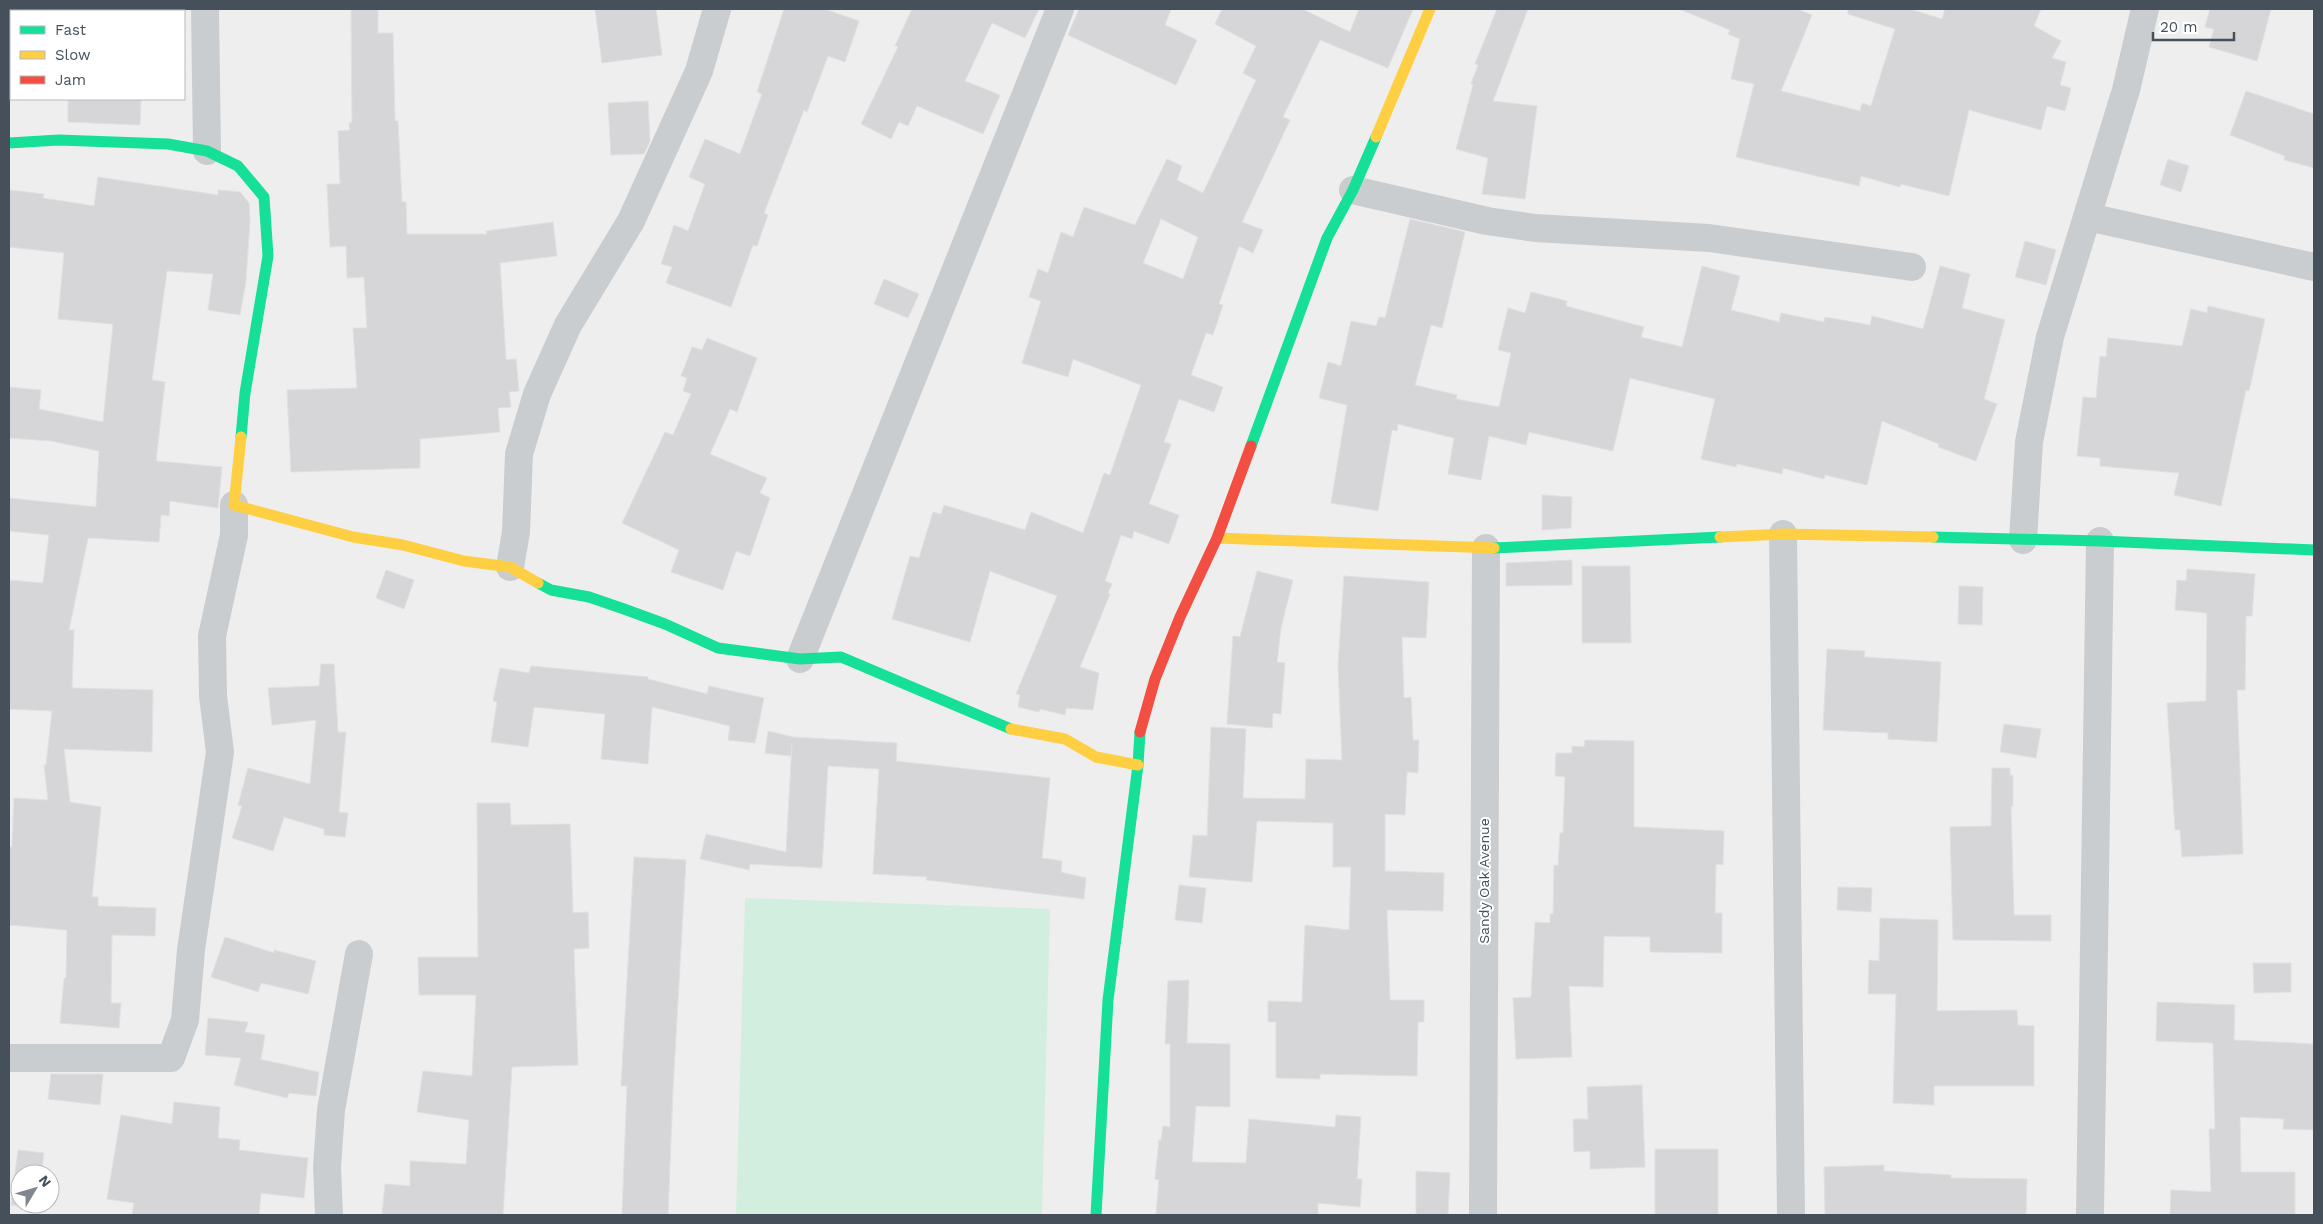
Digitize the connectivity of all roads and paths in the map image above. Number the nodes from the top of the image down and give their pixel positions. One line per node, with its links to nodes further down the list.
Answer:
1 (205, 9): 7 (street)
2 (717, 9): 19 (street)
3 (1060, 9): 20 (street)
4 (1430, 9): 8 (street)
5 (2145, 9): 9 (street)
6 (9, 143): 7 (street)
7 (207, 151): 12 (street)
8 (1353, 190): 11 (street); 14 (street)
9 (2088, 217): 10 (street); 15 (street)
10 (2314, 266)
11 (1912, 267)
12 (234, 505): 19 (street); 23 (street)
13 (1783, 534): 15 (street); 17 (street); 27 (street)
14 (1217, 538): 17 (street); 21 (street)
15 (2023, 540): 16 (street)
16 (2100, 541): 18 (street); 28 (street)
17 (1486, 548): 26 (street, Sandy Oak Avenue)
18 (2314, 550)
19 (510, 567): 20 (street)
20 (800, 659): 21 (street)
21 (1138, 764): 25 (street)
22 (359, 954): 24 (street)
23 (9, 1058)
24 (329, 1215)
25 (1096, 1215)
26 (1483, 1215)
27 (1791, 1215)
28 (2090, 1215)

